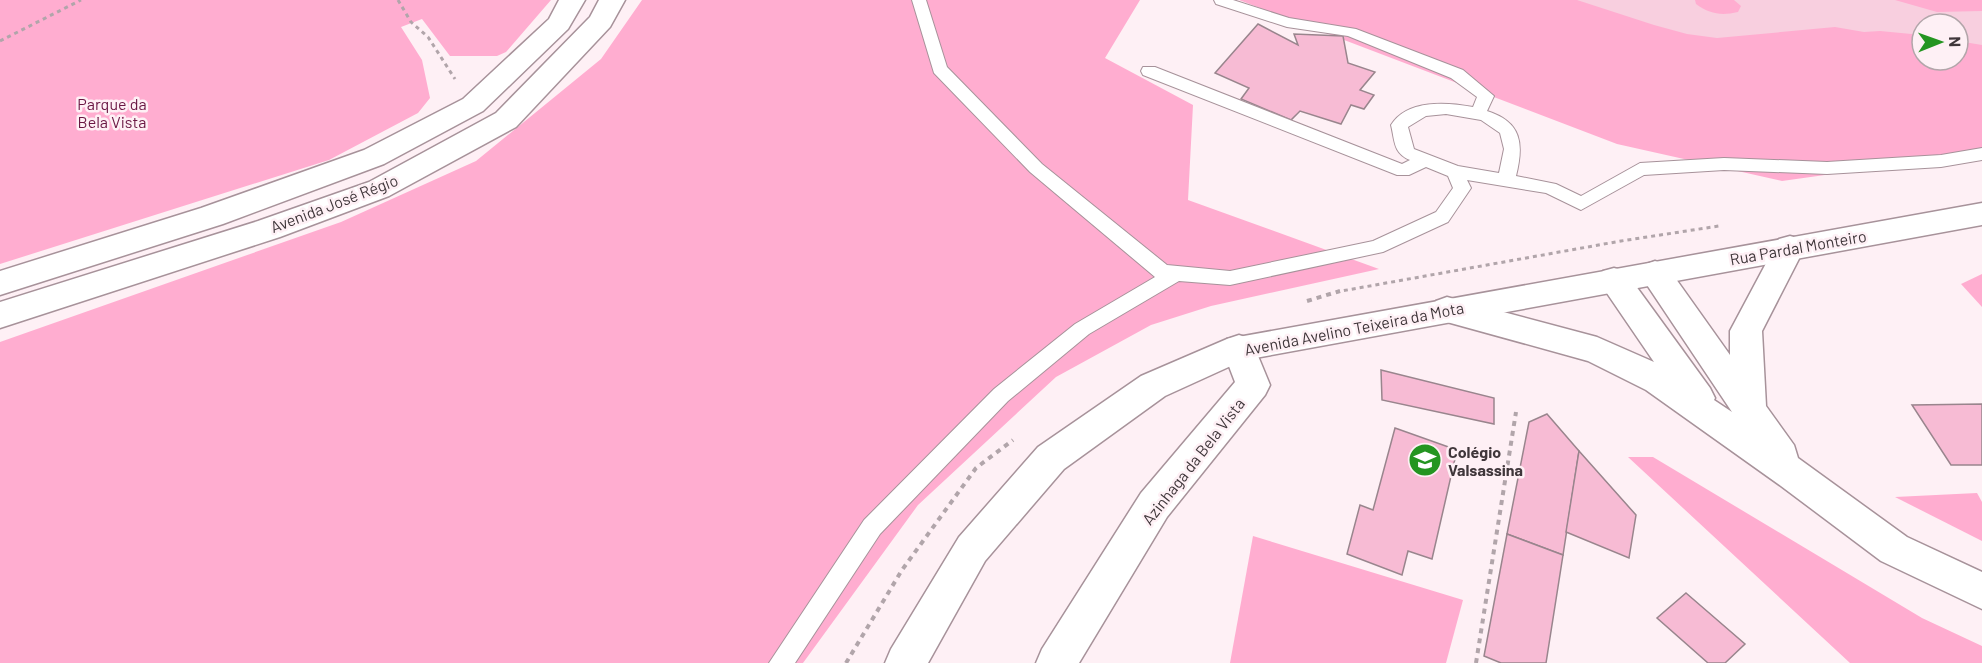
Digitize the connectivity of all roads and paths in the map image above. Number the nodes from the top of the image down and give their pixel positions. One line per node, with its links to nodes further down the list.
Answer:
1 (81, 0): 7 (path)
2 (398, 0): 9 (path)
3 (572, 0): 9 (street, Avenida José Régio)
4 (612, 0): 22 (street, Avenida José Régio)
5 (919, 0): 17 (lane)
6 (1221, 0): 10 (lane)
7 (0, 41)
8 (1149, 71): 12 (lane)
9 (484, 95): 20 (street, Avenida José Régio)
10 (1477, 114): 12 (lane); 14 (lane)
11 (1982, 154): 14 (lane)
12 (1425, 160): 13 (lane)
13 (1455, 172): 14 (lane); 17 (lane)
14 (1506, 180)
15 (1982, 214): 16 (street, Rua Pardal Monteiro)
16 (1790, 247): 18 (street, Rua Pardal Monteiro); 24 (street)
17 (1177, 273): 29 (lane)
18 (1655, 273): 19 (street, Rua Pardal Monteiro); 24 (street)
19 (1614, 280): 21 (street, Avenida Avelino Teixeira da Mota); 26 (street)
20 (0, 283)
21 (1447, 310): 23 (street, Avenida Avelino Teixeira da Mota); 26 (street)
22 (0, 315)
23 (1239, 348): 30 (street, Avenida Avelino Teixeira da Mota); 31 (street, Azinhaga da Bela Vista)
24 (1749, 409): 27 (street)
25 (1516, 412): 32 (path)
26 (1711, 416): 27 (street)
27 (1794, 475): 28 (street)
28 (1982, 591)
29 (781, 663)
30 (905, 663)
31 (1056, 663)
32 (1476, 663)

